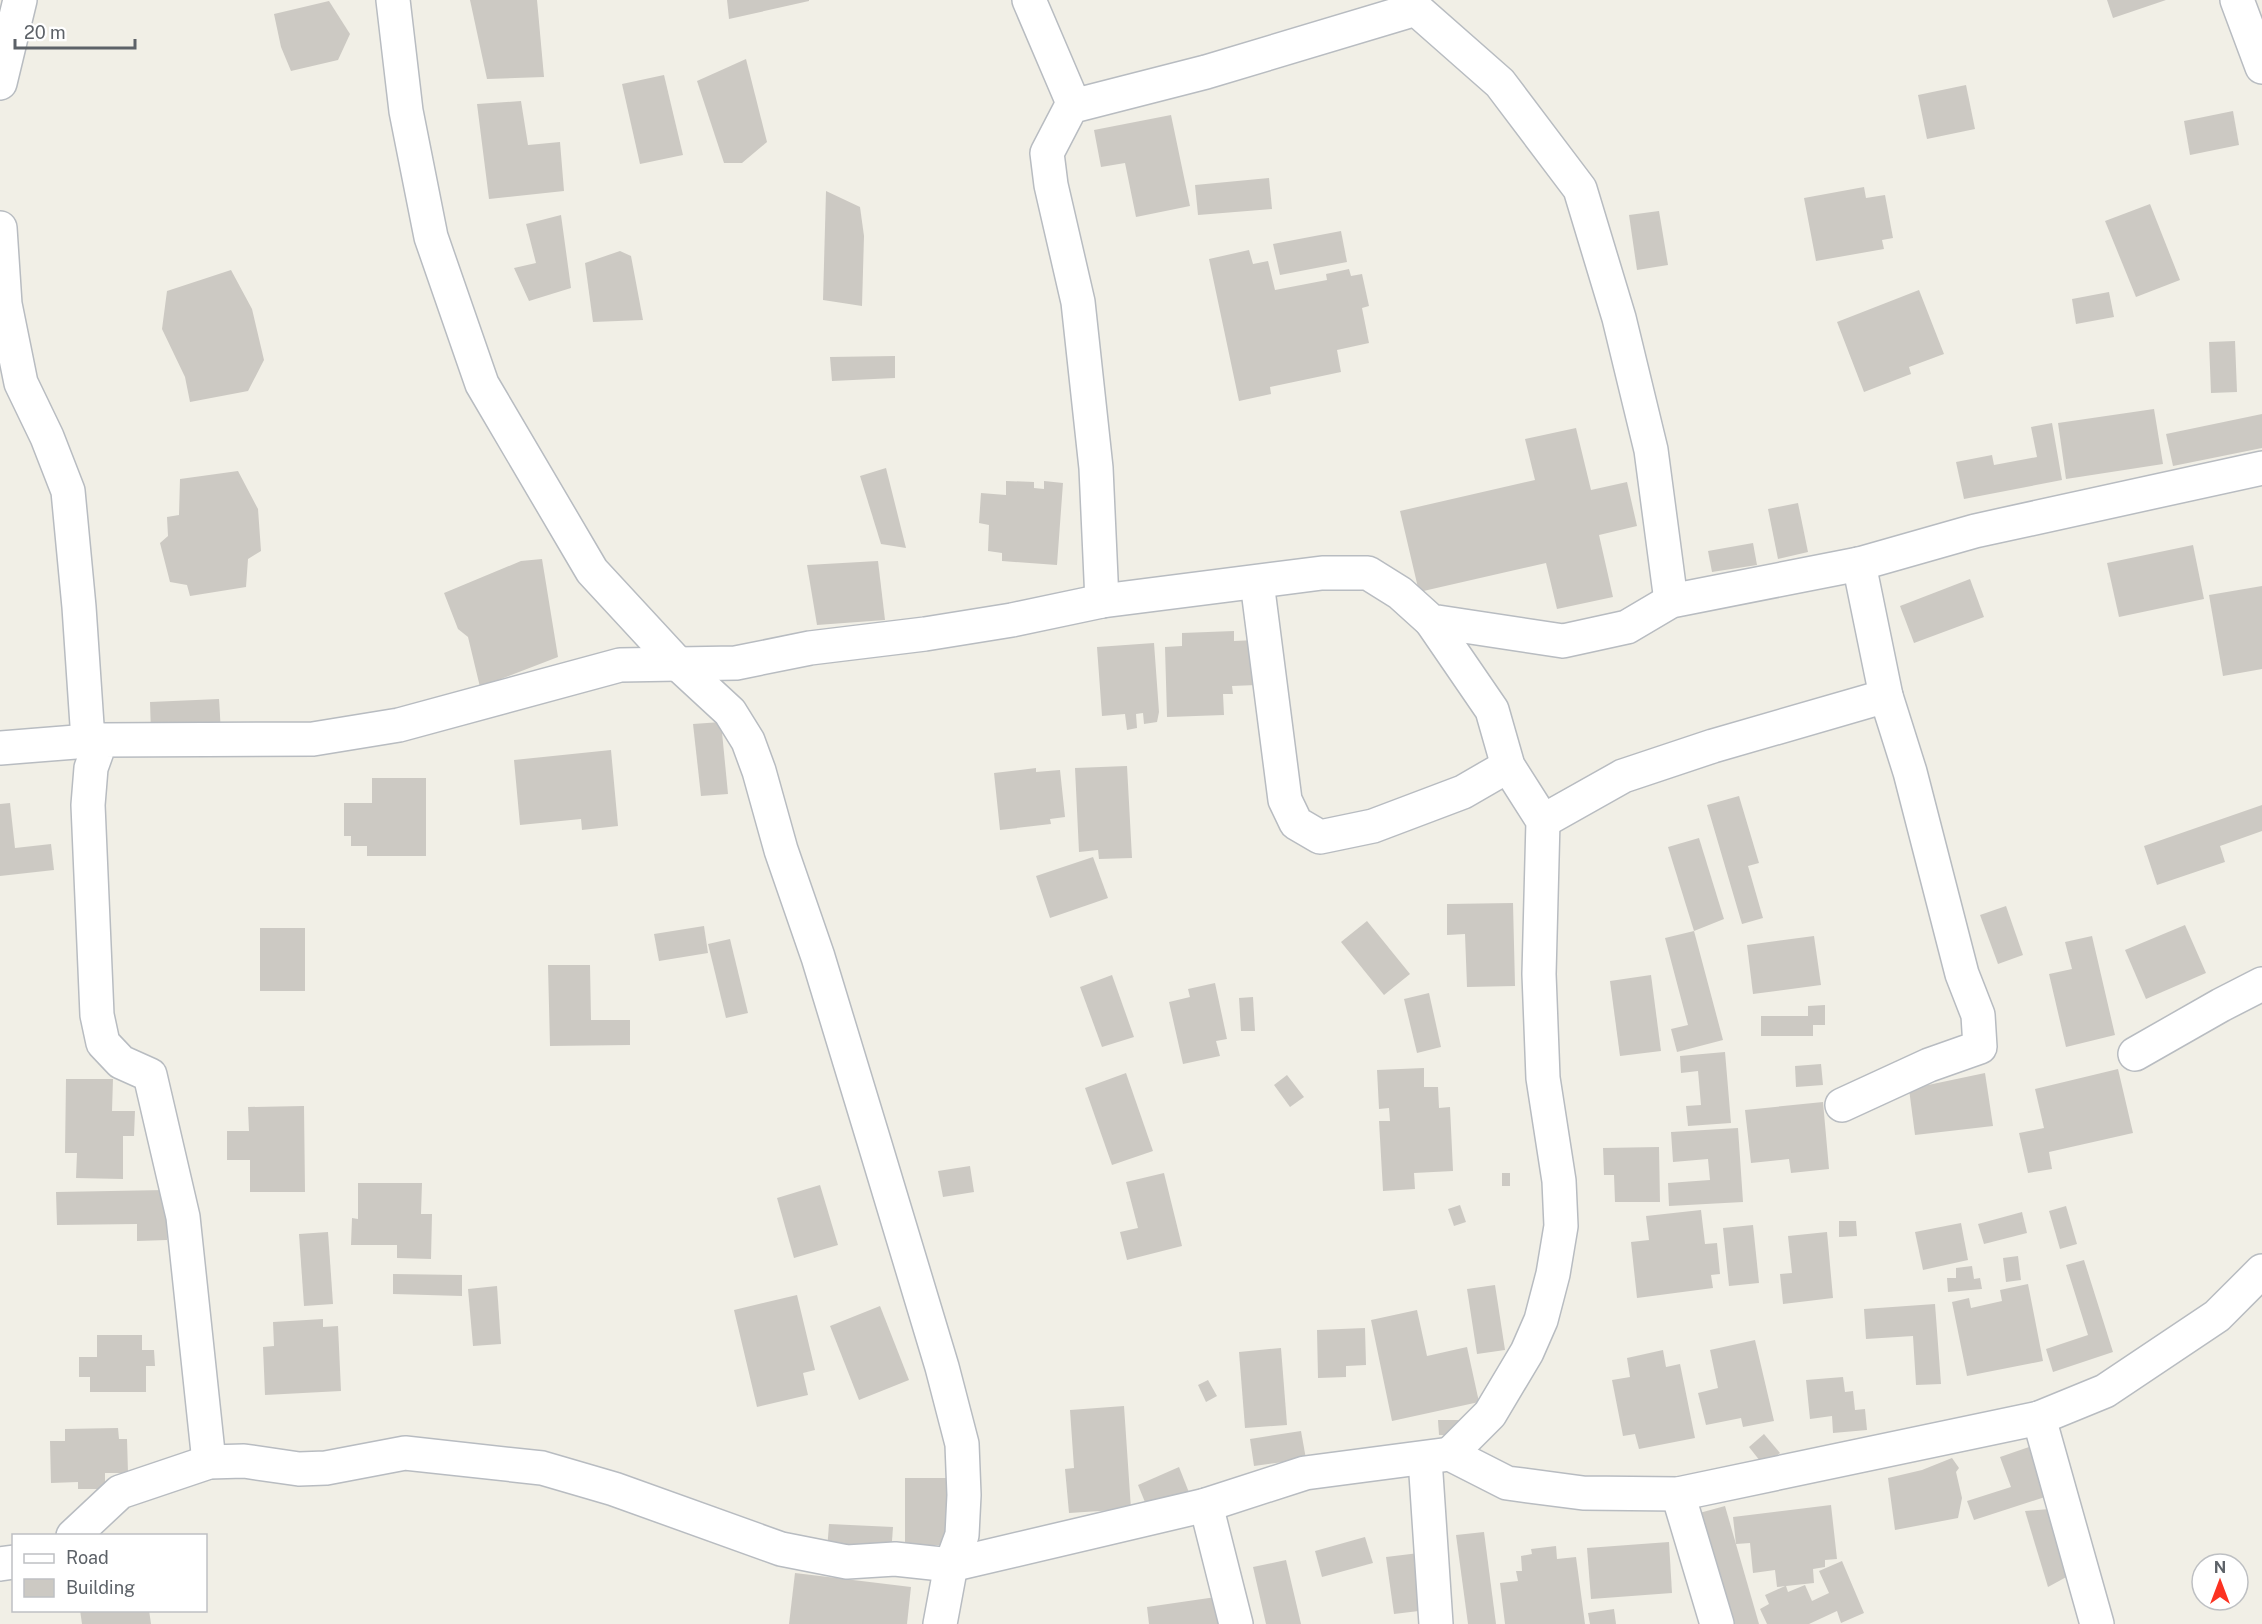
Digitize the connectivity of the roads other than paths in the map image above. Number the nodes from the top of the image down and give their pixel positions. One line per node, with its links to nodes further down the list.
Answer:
1 (20, 0): 7 (street)
2 (393, 0): 16 (street)
3 (1029, 0): 8 (street)
4 (2237, 0): 6 (street)
5 (1426, 4): 8 (street); 14 (street)
6 (2262, 67)
7 (0, 83)
8 (1073, 103): 13 (street)
9 (0, 228): 18 (street)
10 (2262, 468): 11 (street)
11 (1858, 564): 14 (street); 17 (street)
12 (1257, 582): 13 (street); 15 (street); 20 (street)
13 (1102, 601): 16 (street)
14 (1671, 601): 15 (street)
15 (1431, 621): 20 (street)
16 (678, 664): 18 (street); 32 (street)
17 (1886, 696): 21 (street); 24 (street)
18 (94, 740): 19 (street); 28 (street)
19 (0, 748)
20 (1508, 766): 21 (street)
21 (1543, 821): 27 (street)
22 (2262, 984): 23 (street)
23 (2135, 1054)
24 (1842, 1105)
25 (2262, 1271): 26 (street)
26 (2039, 1418): 29 (street); 37 (street)
27 (1437, 1456): 29 (street); 30 (street); 35 (street)
28 (209, 1462): 31 (street); 32 (street)
29 (1678, 1494): 36 (street)
30 (1206, 1505): 32 (street); 34 (street)
31 (75, 1534)
32 (951, 1565): 33 (street)
33 (940, 1624)
34 (1236, 1624)
35 (1436, 1624)
36 (1717, 1624)
37 (2097, 1624)

